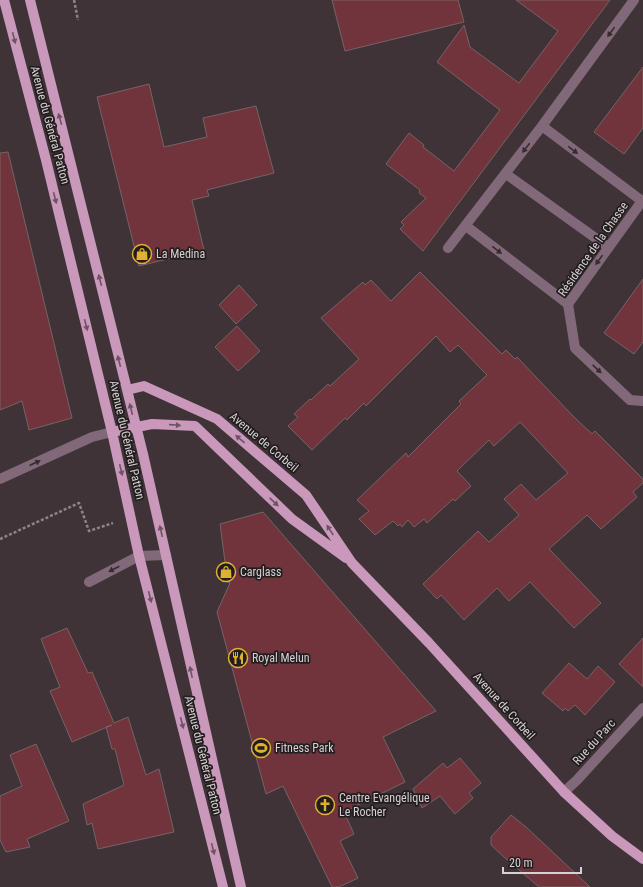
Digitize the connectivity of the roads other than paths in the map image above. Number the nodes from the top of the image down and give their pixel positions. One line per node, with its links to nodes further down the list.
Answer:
1 (4, 0): 13 (main road, Avenue du Général Patton, one-way to 13)
2 (30, 0): 10 (main road, Avenue du Général Patton, one-way to 2)
3 (634, 0): 4 (street, one-way to 4)
4 (542, 126): 5 (street, one-way to 5); 8 (street, Résidence de la Chasse, one-way to 8)
5 (506, 174): 6 (street); 8 (street)
6 (466, 226): 7 (street); 9 (street, one-way to 9)
7 (448, 248)
8 (608, 248): 9 (street, Résidence de la Chasse, one-way to 9)
9 (568, 304): 11 (street, Résidence de la Chasse, one-way to 11)
10 (127, 390): 12 (main road, Avenue du Général Patton, one-way to 10); 17 (main road, Avenue de Corbeil, one-way to 10)
11 (643, 401)
12 (136, 428): 13 (main road, Avenue de Corbeil); 15 (main road, Avenue du Général Patton, one-way to 12); 17 (main road, Avenue de Corbeil, one-way to 17)
13 (112, 432): 14 (street, one-way to 13); 16 (main road, Avenue du Général Patton, one-way to 16)
14 (0, 479)
15 (166, 555): 16 (street); 23 (main road, Avenue du Général Patton, one-way to 15)
16 (139, 556): 18 (street, one-way to 18); 22 (main road, Avenue du Général Patton, one-way to 22)
17 (352, 563): 20 (main road, Avenue de Corbeil)
18 (89, 582)
19 (643, 708): 20 (street, Rue du Parc)
20 (564, 792): 21 (main road, Avenue de Corbeil)
21 (643, 859)
22 (223, 887)
23 (241, 887)

